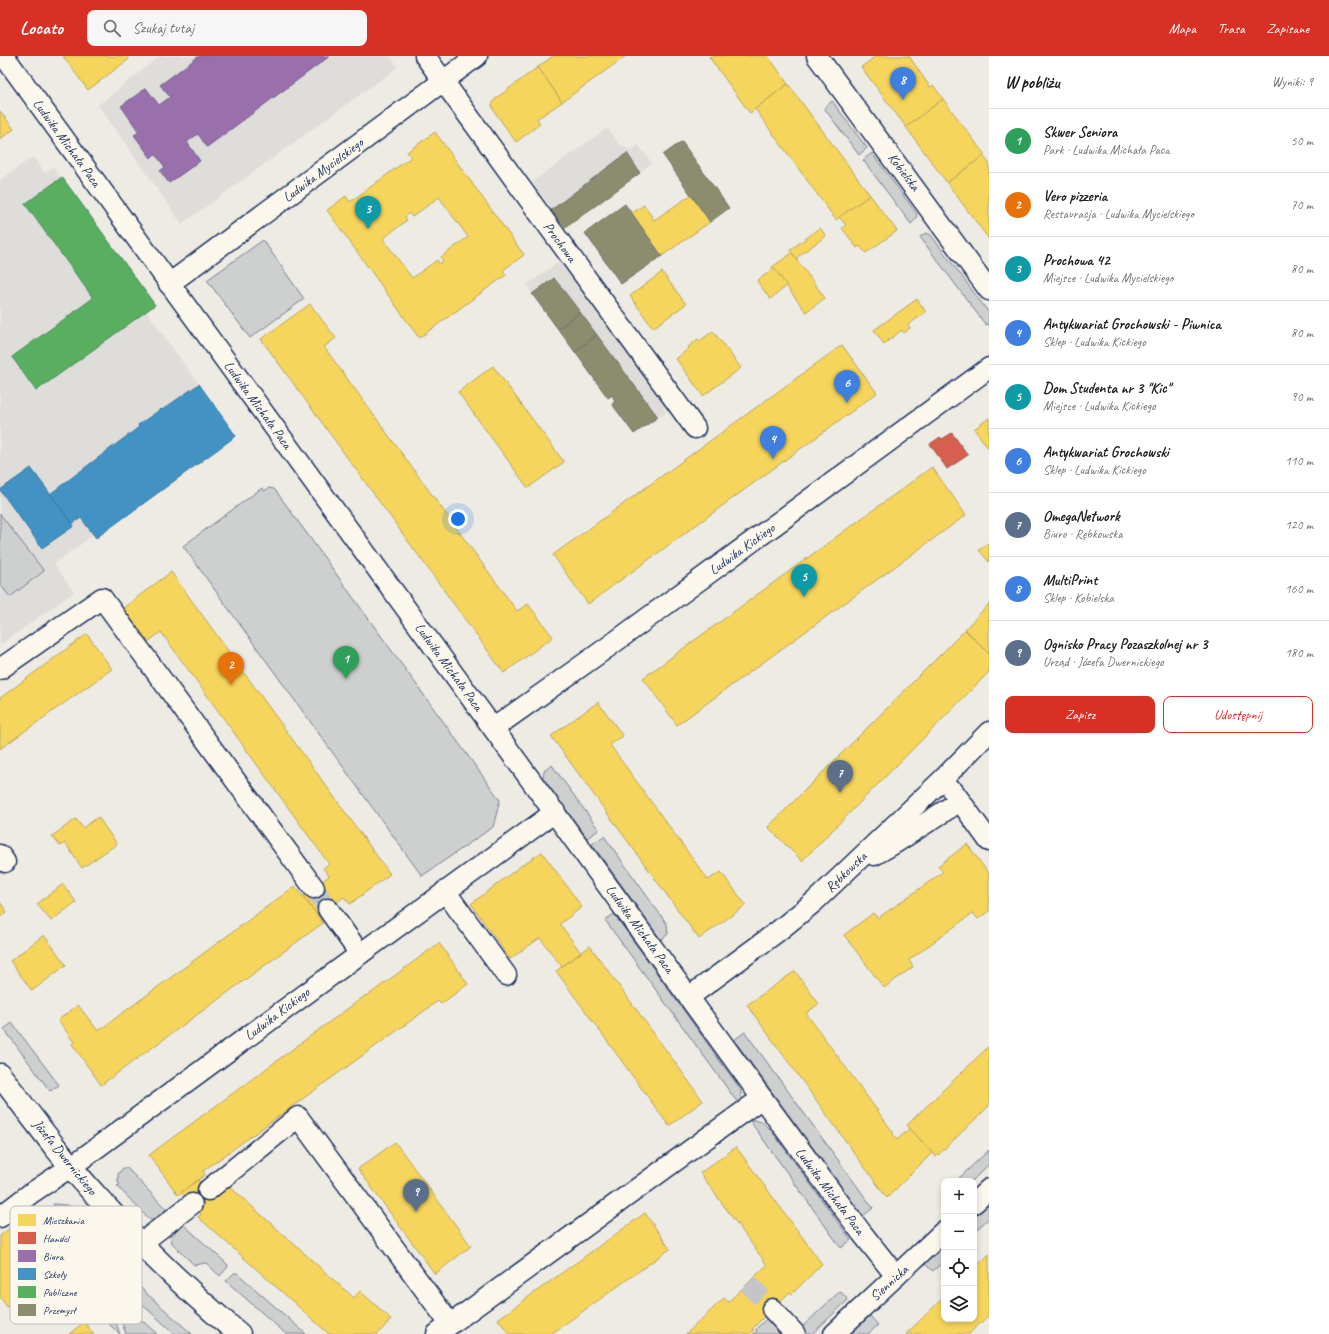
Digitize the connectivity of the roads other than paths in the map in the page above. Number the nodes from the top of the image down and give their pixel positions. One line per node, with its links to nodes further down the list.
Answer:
1 (4, 56): 6 (street, Ludwika Michała Paca)
2 (425, 56): 5 (street, Prochowa)
3 (478, 56): 5 (street, Ludwika Mycielskiego)
4 (817, 56): 7 (street, Kobielska)
5 (443, 81): 6 (street, Ludwika Mycielskiego); 9 (street, Prochowa)
6 (169, 284): 11 (street, Ludwika Michała Paca)
7 (989, 290)
8 (989, 368): 11 (street, Ludwika Kickiego)
9 (695, 428)
10 (0, 669): 18 (street)
11 (494, 728): 15 (street, Ludwika Michała Paca)
12 (989, 732): 13 (street, Rębkowska)
13 (943, 778): 14 (street); 17 (street, Rębkowska)
14 (960, 801): 16 (street); 17 (street)
15 (555, 812): 19 (street, Ludwika Kickiego); 23 (street, Ludwika Michała Paca)
16 (989, 841)
17 (860, 858): 23 (street, Rębkowska)
18 (314, 888)
19 (446, 891): 21 (street, Ludwika Kickiego); 22 (street)
20 (328, 909): 21 (street)
21 (360, 954): 26 (street, Ludwika Kickiego)
22 (506, 975)
23 (689, 996): 25 (street, Ludwika Michała Paca)
24 (0, 1075): 26 (street, Józefa Dwernickiego)
25 (762, 1098): 38 (street, Ludwika Michała Paca); 40 (street)
26 (72, 1166): 31 (street, Ludwika Kickiego); 32 (street, Józefa Dwernickiego)
27 (989, 1189): 29 (street)
28 (208, 1190): 40 (street)
29 (977, 1200)
30 (192, 1204): 36 (street)
31 (14, 1206)
32 (105, 1206)
33 (10, 1209): 34 (street, Ludwika Kickiego)
34 (0, 1217)
35 (941, 1235): 38 (street, Siennicka)
36 (142, 1242)
37 (142, 1246): 41 (street, Józefa Dwernickiego)
38 (896, 1276): 43 (street, Siennicka)
39 (772, 1310): 42 (street)
40 (443, 1329)
41 (239, 1334)
42 (795, 1334)
43 (834, 1334)

